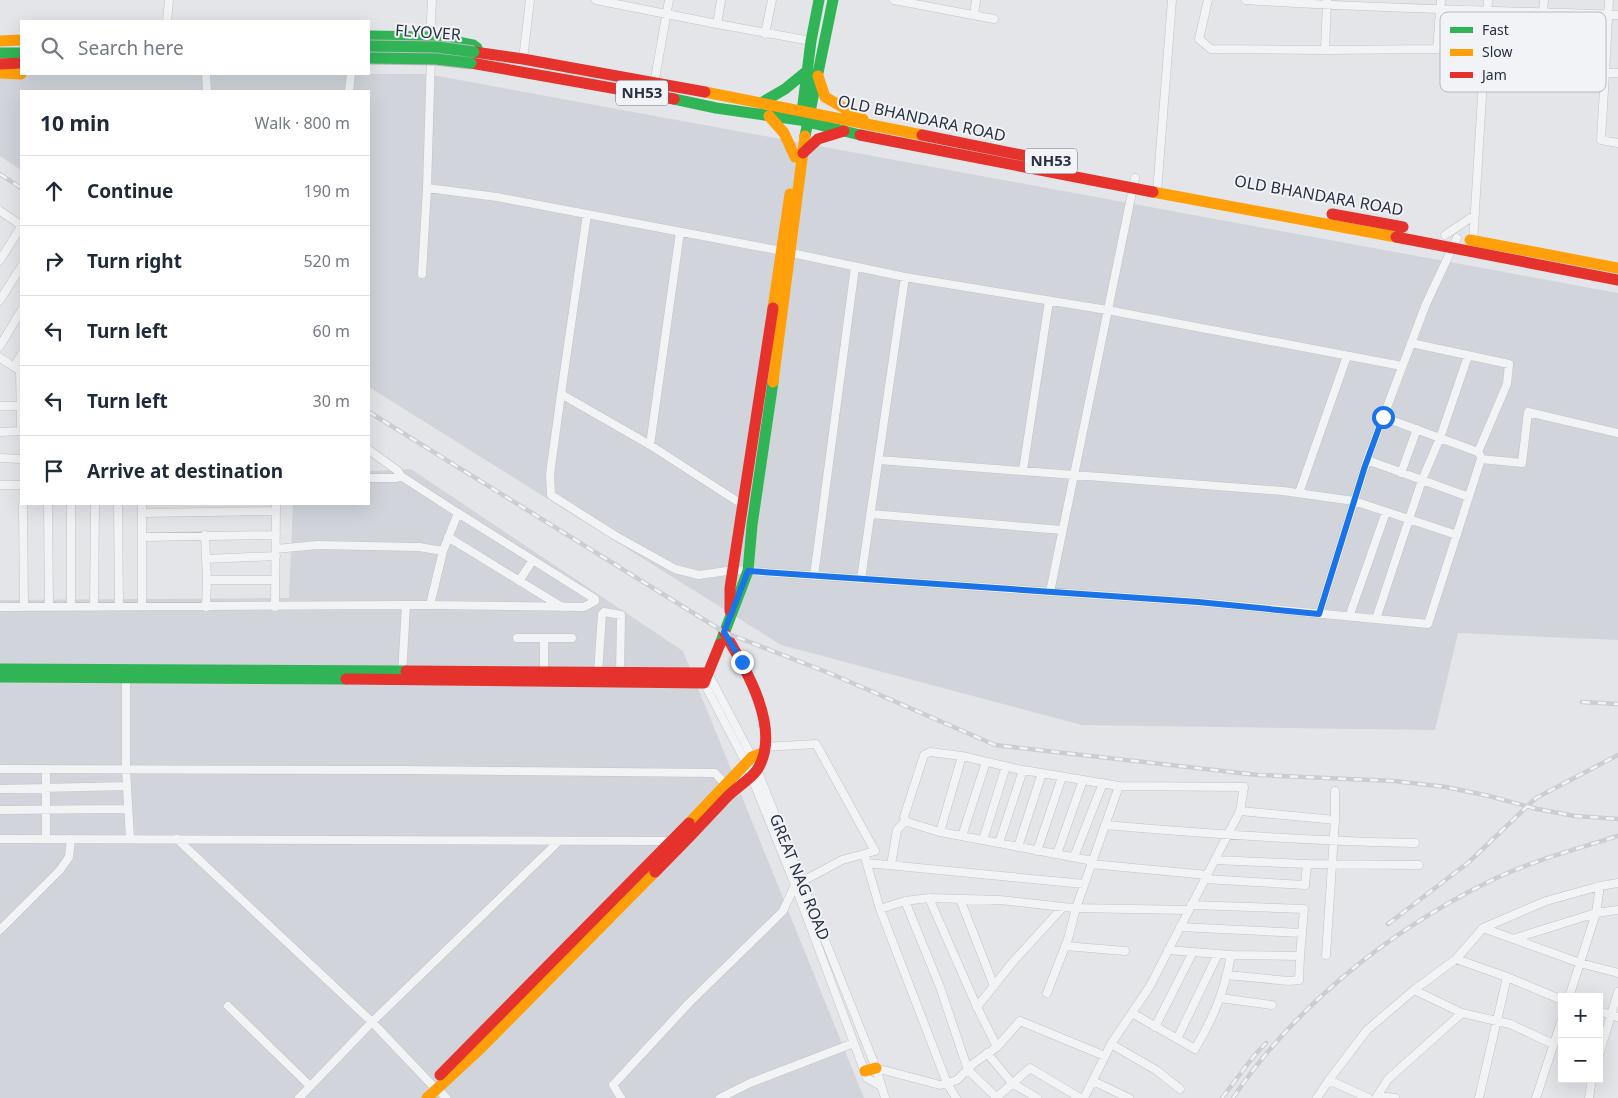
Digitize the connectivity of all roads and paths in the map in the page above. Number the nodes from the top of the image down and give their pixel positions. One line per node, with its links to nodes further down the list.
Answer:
1 (169, 0): 29 (street)
2 (432, 0): 33 (street)
3 (530, 0): 44 (street)
4 (596, 0): 24 (street)
5 (669, 0): 24 (street)
6 (721, 0): 30 (street)
7 (772, 0): 31 (street)
8 (819, 0): 36 (main road)
9 (833, 0): 50 (main road)
10 (894, 0): 19 (street)
11 (976, 0): 25 (street)
12 (1172, 0): 68 (street)
13 (1208, 0): 38 (street)
14 (1246, 0): 20 (street)
15 (1441, 0): 21 (street)
16 (1488, 0): 22 (street)
17 (1544, 0): 23 (street)
18 (1609, 0): 26 (street)
19 (931, 3): 25 (street)
20 (1327, 3): 21 (street); 38 (street)
21 (1440, 10): 22 (street); 38 (street)
22 (1488, 10): 23 (street)
23 (1543, 12)
24 (667, 15): 30 (street); 54 (street)
25 (974, 15): 28 (street)
26 (1608, 15): 27 (street); 41 (street)
27 (1618, 16)
28 (994, 18)
29 (167, 20)
30 (717, 24): 31 (street)
31 (765, 34): 36 (street)
32 (370, 36): 33 (main road, OLD BHANDARA ROAD / NH53)
33 (430, 37): 43 (main road, OLD BHANDARA ROAD / NH53); 48 (street)
34 (20, 40): 35 (main road)
35 (0, 41)
36 (811, 41): 50 (main road)
37 (370, 46): 43 (main road, FLYOVER, bridge)
38 (1325, 50)
39 (20, 52): 40 (main road)
40 (0, 53)
41 (1606, 54)
42 (370, 58): 43 (main road, FLYOVER / NH53, bridge)
43 (478, 59): 44 (main road, OLD BHANDARA ROAD / NH53); 48 (main road, NH53); 54 (main road, NH53)
44 (524, 59): 54 (main road, OLD BHANDARA ROAD / NH53)
45 (20, 63): 46 (main road)
46 (0, 64)
47 (370, 64): 48 (main road, NH53)
48 (431, 65): 69 (street)
49 (0, 73): 51 (main road)
50 (812, 73): 59 (main road); 61 (main road); 62 (main road)
51 (20, 74)
52 (206, 75): 55 (street)
53 (351, 75): 56 (street)
54 (653, 89): 59 (main road, OLD BHANDARA ROAD / NH53); 60 (main road, NH53)
55 (207, 90)
56 (349, 90)
57 (1483, 92): 72 (street)
58 (1604, 92): 64 (street)
59 (760, 103): 61 (main road, OLD BHANDARA ROAD / NH53)
60 (769, 116): 61 (main road, NH53); 66 (main road)
61 (804, 116): 62 (main road, OLD BHANDARA ROAD / NH53); 63 (main road, NH53); 66 (main road)
62 (876, 125): 65 (main road, OLD BHANDARA ROAD / NH53)
63 (844, 131): 65 (main road, NH53); 66 (main road)
64 (1618, 143)
65 (942, 144): 67 (main road, OLD BHANDARA ROAD / NH53)
66 (799, 155): 79 (main road)
67 (1134, 183): 68 (main road, OLD BHANDARA ROAD / NH53); 89 (street)
68 (1157, 187): 76 (main road, OLD BHANDARA ROAD / NH53); 77 (main road, NH53)
69 (428, 188): 71 (street); 84 (street)
70 (0, 211): 73 (street)
71 (588, 214): 75 (street); 99 (street)
72 (1475, 215): 76 (street); 78 (street)
73 (20, 225)
74 (20, 228): 80 (street)
75 (680, 232): 79 (street); 108 (street)
76 (1445, 235): 77 (main road, OLD BHANDARA ROAD / NH53)
77 (1455, 242): 78 (main road, OLD BHANDARA ROAD / NH53); 91 (street)
78 (1472, 246): 82 (main road, OLD BHANDARA ROAD / NH53); 86 (main road, NH53)
79 (786, 252): 81 (street); 132 (main road); 150 (main road)
80 (0, 260)
81 (855, 267): 85 (street); 151 (street)
82 (1618, 268)
83 (20, 269): 87 (street)
84 (422, 274)
85 (906, 278): 88 (street); 113 (street)
86 (1618, 280)
87 (0, 300)
88 (1049, 302): 89 (street); 115 (street)
89 (1106, 310): 93 (street); 117 (street)
90 (20, 313): 92 (street)
91 (1411, 344): 94 (street); 96 (street)
92 (0, 346)
93 (1347, 356): 96 (street); 123 (street)
94 (1468, 356): 107 (street); 110 (street)
95 (0, 358): 97 (street)
96 (1402, 366): 102 (street)
97 (18, 370): 98 (street)
98 (20, 394)
99 (561, 394): 108 (street); 149 (street)
100 (0, 406): 101 (street)
101 (20, 406)
102 (1383, 417): 103 (street); 114 (street)
103 (1416, 429): 107 (street); 116 (street)
104 (20, 431): 105 (street)
105 (0, 432)
106 (1618, 433): 110 (street)
107 (1440, 438): 110 (street); 120 (street)
108 (650, 445): 132 (street)
109 (370, 451): 118 (street)
110 (1480, 455): 124 (street)
111 (0, 458): 112 (street)
112 (20, 458)
113 (879, 460): 115 (street); 137 (street)
114 (1367, 460): 116 (street); 125 (street)
115 (1023, 470): 117 (street)
116 (1401, 472): 120 (street)
117 (1073, 474): 123 (street); 139 (street)
118 (401, 476): 119 (street); 136 (street)
119 (370, 478)
120 (1422, 480): 124 (street); 138 (street)
121 (20, 485): 122 (street)
122 (0, 486)
123 (1299, 493): 125 (street)
124 (1469, 497): 141 (street)
125 (1354, 501): 134 (street); 169 (street)
126 (23, 505): 160 (street)
127 (48, 505): 161 (street)
128 (71, 505): 162 (street)
129 (95, 505): 163 (street)
130 (118, 505): 164 (street)
131 (142, 505): 135 (street)
132 (743, 505): 149 (main road)
133 (276, 507): 135 (street); 140 (street)
134 (1386, 512): 138 (street); 171 (street)
135 (142, 513): 143 (street)
136 (458, 513): 144 (street); 148 (street)
137 (871, 514): 139 (street); 152 (street)
138 (1409, 520): 141 (street); 172 (street)
139 (1062, 530): 156 (street)
140 (276, 534): 142 (street); 146 (street)
141 (1457, 535): 172 (street)
142 (205, 536): 143 (street); 147 (street)
143 (142, 537): 165 (street)
144 (448, 537): 145 (street); 155 (street)
145 (444, 551): 146 (street); 158 (street)
146 (276, 553): 147 (street); 154 (street)
147 (206, 558): 153 (street)
148 (533, 560): 155 (street); 168 (street)
149 (734, 570): 150 (street); 170 (main road)
150 (748, 571): 151 (street); 170 (main road)
151 (814, 576): 152 (street)
152 (861, 579): 156 (street)
153 (207, 580): 154 (street); 166 (street)
154 (275, 580): 167 (street)
155 (519, 581): 168 (street)
156 (1050, 592): 169 (street)
157 (406, 605): 158 (street); 167 (street); 182 (street)
158 (430, 605): 168 (street)
159 (0, 607): 160 (street)
160 (24, 607): 161 (street)
161 (48, 607): 162 (street)
162 (71, 607): 163 (street)
163 (94, 607): 164 (street)
164 (119, 607): 165 (street)
165 (142, 607): 166 (street)
166 (206, 607): 167 (street)
167 (275, 607)
168 (562, 607)
169 (1319, 614): 171 (street)
170 (730, 616): 173 (main road)
171 (1349, 617): 172 (street)
172 (1376, 619)
173 (724, 632): 185 (main road); 186 (main road)
174 (516, 638): 175 (street)
175 (544, 638): 176 (street); 178 (street)
176 (572, 638)
177 (0, 669): 179 (main road)
178 (544, 672): 180 (main road); 182 (main road)
179 (76, 673): 182 (main road); 183 (main road); 184 (main road)
180 (598, 673): 181 (main road); 181 (street)
181 (620, 673): 185 (main road)
182 (402, 676): 184 (main road); 185 (main road)
183 (0, 677)
184 (126, 678): 192 (street)
185 (706, 678): 186 (street)
186 (757, 755): 194 (main road); 194 (street, GREAT NAG ROAD); 202 (main road); 228 (street)
187 (962, 756): 188 (street); 209 (street); 212 (street)
188 (986, 762): 189 (street); 213 (street)
189 (1006, 766): 193 (street); 220 (street)
190 (0, 769): 191 (street)
191 (46, 769): 192 (street); 201 (street)
192 (126, 769): 199 (street); 202 (street)
193 (1023, 770): 195 (street); 223 (street)
194 (754, 772): 202 (main road); 239 (street, GREAT NAG ROAD)
195 (1042, 773): 196 (street); 226 (street)
196 (1062, 776): 197 (street); 227 (street)
197 (1083, 780): 198 (street); 229 (street)
198 (1103, 784): 200 (street); 230 (street)
199 (127, 786): 201 (street); 206 (street)
200 (1119, 786): 208 (street); 211 (street)
201 (46, 788): 203 (street); 205 (street)
202 (728, 788): 225 (main road)
203 (0, 789)
204 (1335, 791): 210 (street)
205 (46, 809): 206 (street); 207 (street); 216 (street)
206 (128, 809): 218 (street)
207 (0, 810)
208 (1240, 811): 210 (street); 214 (street)
209 (906, 820): 212 (street); 237 (street)
210 (1335, 820): 222 (street)
211 (1105, 825): 214 (street); 233 (street)
212 (940, 832): 213 (street)
213 (962, 836): 220 (street)
214 (1227, 836): 222 (street); 231 (street)
215 (0, 840): 216 (street)
216 (46, 840): 217 (street)
217 (71, 840): 218 (street); 254 (street)
218 (130, 840): 219 (street)
219 (176, 840): 221 (street); 285 (street)
220 (983, 840): 223 (street)
221 (558, 842): 225 (street); 285 (street)
222 (1334, 842): 224 (street); 234 (street)
223 (999, 843): 226 (street)
224 (1415, 843)
225 (675, 844): 304 (main road)
226 (1018, 847): 227 (street)
227 (1038, 851): 229 (street)
228 (864, 854): 232 (street); 239 (street)
229 (1056, 854): 230 (street)
230 (1074, 858): 233 (street)
231 (1215, 860): 235 (street); 238 (street)
232 (867, 863): 237 (street); 249 (street)
233 (1092, 863): 238 (street); 241 (street)
234 (1332, 863): 235 (street); 236 (street); 263 (street)
235 (1306, 864): 238 (street)
236 (1419, 865)
237 (891, 866): 241 (street)
238 (1206, 877): 247 (street)
239 (799, 883): 289 (street); 296 (street, GREAT NAG ROAD); 311 (street)
240 (1618, 883): 242 (street)
241 (1084, 884): 248 (street)
242 (1600, 886): 251 (street); 253 (street)
243 (929, 898): 244 (street); 245 (street); 279 (street)
244 (960, 899): 246 (street); 270 (street)
245 (905, 902): 249 (street); 297 (street)
246 (1063, 907): 248 (street); 270 (street)
247 (1190, 907): 248 (street); 252 (street); 255 (street)
248 (1076, 908): 257 (street)
249 (880, 909): 300 (street)
250 (1618, 910): 251 (street)
251 (1596, 913): 256 (street); 266 (street)
252 (1180, 927): 255 (street); 258 (street)
253 (1483, 928): 256 (street); 265 (street)
254 (0, 930)
255 (1302, 933): 264 (street)
256 (1513, 939): 266 (street)
257 (1066, 946): 259 (street); 273 (street)
258 (1168, 950): 260 (street); 281 (street)
259 (1125, 951)
260 (1193, 952): 261 (street); 286 (street)
261 (1218, 954): 262 (street); 288 (street)
262 (1231, 955): 264 (street); 268 (street)
263 (1326, 955)
264 (1300, 956): 268 (street)
265 (1456, 959): 269 (street); 271 (street)
266 (1580, 963): 267 (street); 274 (street)
267 (1618, 973)
268 (1228, 975): 275 (street)
269 (1507, 977): 276 (street); 284 (street)
270 (994, 986): 279 (street)
271 (1414, 990): 282 (street); 298 (street)
272 (1618, 992): 283 (street)
273 (1047, 993)
274 (1570, 993)
275 (1220, 998): 277 (street); 288 (street)
276 (1558, 998)
277 (1272, 1005)
278 (228, 1006): 303 (street)
279 (977, 1008): 293 (street)
280 (1603, 1012): 283 (street)
281 (1132, 1013): 286 (street); 290 (street)
282 (1462, 1013): 284 (street); 306 (street)
283 (1615, 1016): 292 (street)
284 (1496, 1021): 291 (street); 323 (street)
285 (372, 1022): 303 (street); 304 (street)
286 (1155, 1027): 288 (street)
287 (1558, 1030): 291 (street)
288 (1178, 1039)
289 (854, 1043): 296 (street); 312 (street)
290 (1112, 1044): 295 (street); 305 (street)
291 (1553, 1044): 324 (street)
292 (1603, 1045)
293 (996, 1047): 294 (street); 295 (street)
294 (987, 1053): 297 (street); 301 (street)
295 (1106, 1056): 299 (street)
296 (870, 1069): 300 (street); 313 (street, GREAT NAG ROAD)
297 (968, 1070): 300 (street); 315 (street)
298 (1329, 1080): 320 (street); 321 (street)
299 (1093, 1081): 318 (street); 319 (street)
300 (947, 1083): 314 (street)
301 (1012, 1083): 315 (street); 316 (street); 317 (street)
302 (1591, 1083): 325 (street)
303 (310, 1086): 307 (street)
304 (434, 1086): 308 (main road); 309 (main road); 310 (street)
305 (1180, 1089)
306 (1378, 1097): 322 (street)
307 (298, 1098)
308 (418, 1098)
309 (427, 1098)
310 (446, 1098)
311 (621, 1098)
312 (720, 1098)
313 (885, 1098)
314 (956, 1098)
315 (996, 1098)
316 (1038, 1098)
317 (1080, 1098)
318 (1084, 1098)
319 (1129, 1098)
320 (1317, 1098)
321 (1368, 1098)
322 (1396, 1098)
323 (1480, 1098)
324 (1536, 1098)
325 (1589, 1098)

